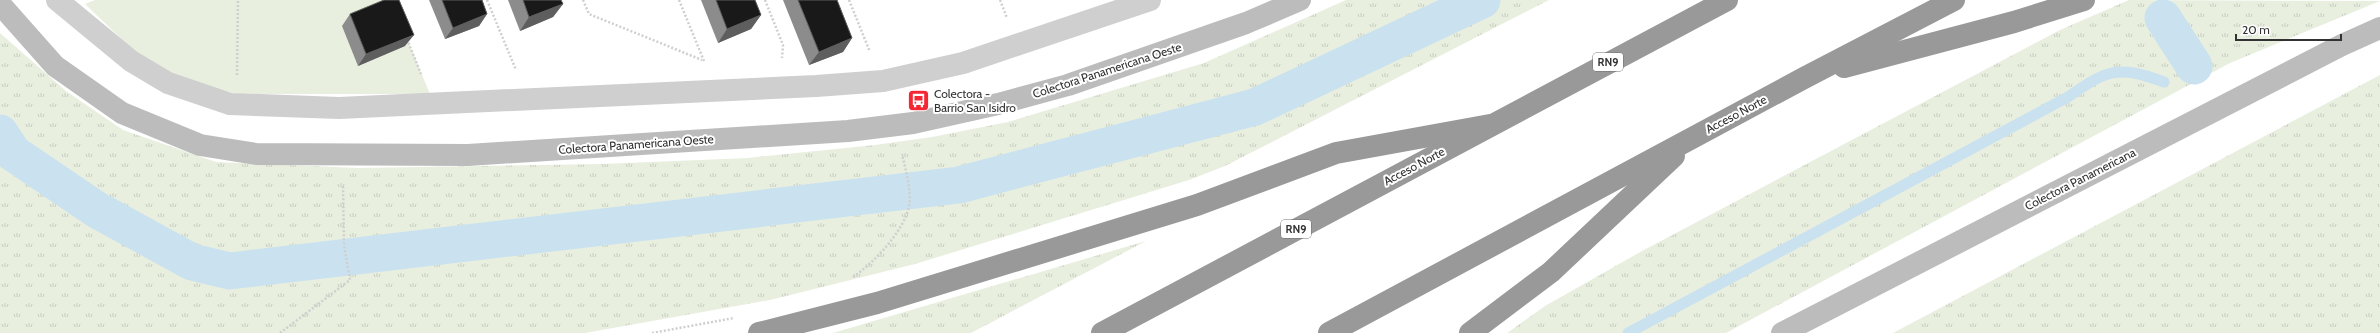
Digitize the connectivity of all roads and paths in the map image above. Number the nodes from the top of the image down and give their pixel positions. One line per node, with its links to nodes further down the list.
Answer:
1 (57, 0): 22 (street)
2 (238, 0): 22 (path)
3 (487, 0): 21 (path)
4 (583, 0): 16 (path)
5 (679, 0): 16 (path)
6 (765, 0): 19 (path)
7 (849, 0): 18 (path)
8 (1150, 0): 18 (street)
9 (1300, 0): 13 (street, Colectora Panamericana Oeste)
10 (1726, 0): 24 (highway, Acceso Norte / RN9)
11 (1954, 0): 17 (highway, Acceso Norte)
12 (2084, 0): 17 (highway)
13 (0, 4)
14 (2380, 28): 34 (street, Colectora Panamericana)
15 (406, 36): 23 (path)
16 (704, 61): 20 (path)
17 (1804, 78): 25 (highway, Acceso Norte)
18 (882, 81): 19 (street)
19 (782, 88): 20 (street)
20 (716, 91): 21 (street)
21 (528, 100): 23 (street)
22 (237, 104): 23 (street)
23 (434, 104)
24 (1490, 125): 30 (highway); 31 (highway, Acceso Norte / RN9)
25 (1697, 135): 32 (highway, Acceso Norte); 33 (highway)
26 (905, 172): 28 (path)
27 (344, 245): 29 (path)
28 (851, 278)
29 (280, 333)
30 (759, 333)
31 (1102, 333)
32 (1330, 333)
33 (1470, 333)
34 (1782, 333)

